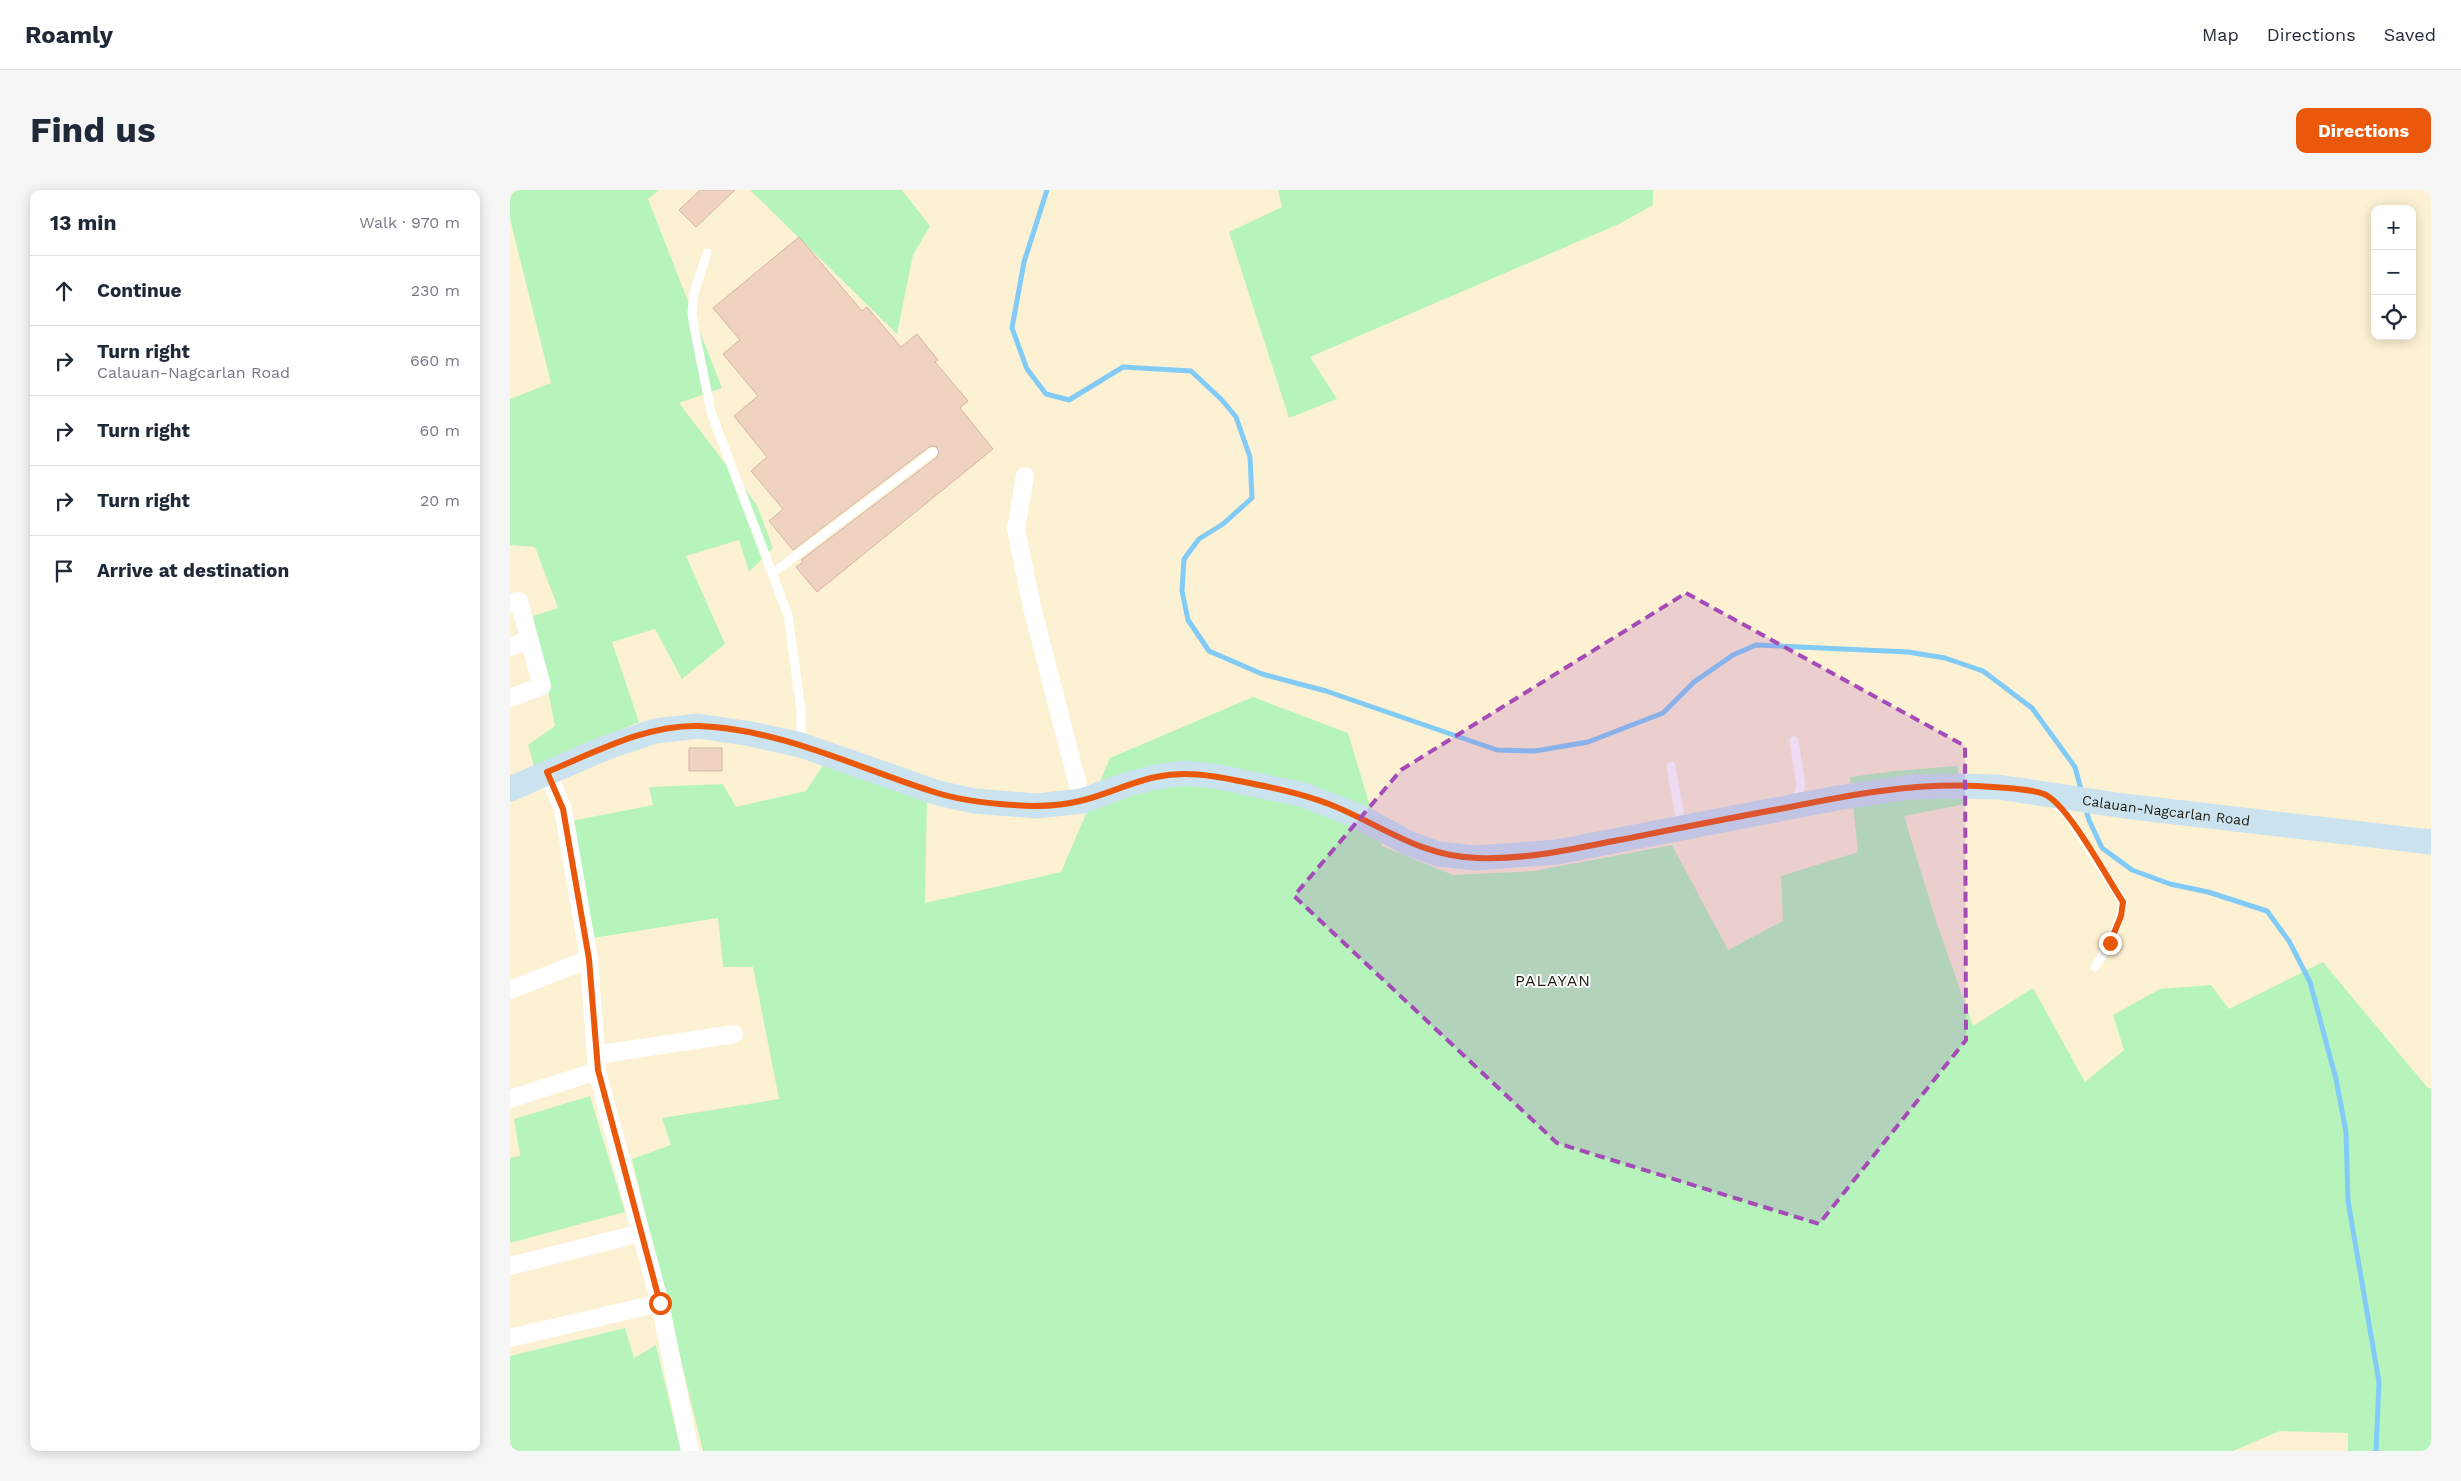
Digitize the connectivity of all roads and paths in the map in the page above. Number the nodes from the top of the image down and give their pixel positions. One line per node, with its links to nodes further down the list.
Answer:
1 (707, 253): 4 (lane)
2 (933, 452): 4 (lane)
3 (1026, 476): 15 (street)
4 (773, 573): 10 (lane)
5 (510, 603): 6 (street)
6 (529, 640): 7 (street); 8 (street)
7 (510, 647)
8 (510, 698)
9 (1794, 741): 16 (lane)
10 (801, 745): 12 (main road, Calauan-Nagcarlan Road); 15 (main road, Calauan-Nagcarlan Road)
11 (1671, 766): 17 (lane)
12 (547, 772): 13 (main road, Calauan-Nagcarlan Road); 19 (street)
13 (510, 789)
14 (2055, 796): 16 (main road, Calauan-Nagcarlan Road); 18 (main road, Calauan-Nagcarlan Road); 20 (lane)
15 (1082, 801): 17 (main road, Calauan-Nagcarlan Road)
16 (1795, 806): 17 (main road, Calauan-Nagcarlan Road)
17 (1682, 828)
18 (2431, 842)
19 (589, 959): 21 (street); 23 (street)
20 (2095, 967)
21 (510, 990)
22 (734, 1034): 23 (street)
23 (597, 1063): 24 (street); 25 (street)
24 (510, 1099)
25 (641, 1233): 26 (street); 27 (street)
26 (510, 1266)
27 (660, 1303): 28 (street); 29 (street)
28 (510, 1338)
29 (690, 1451)

